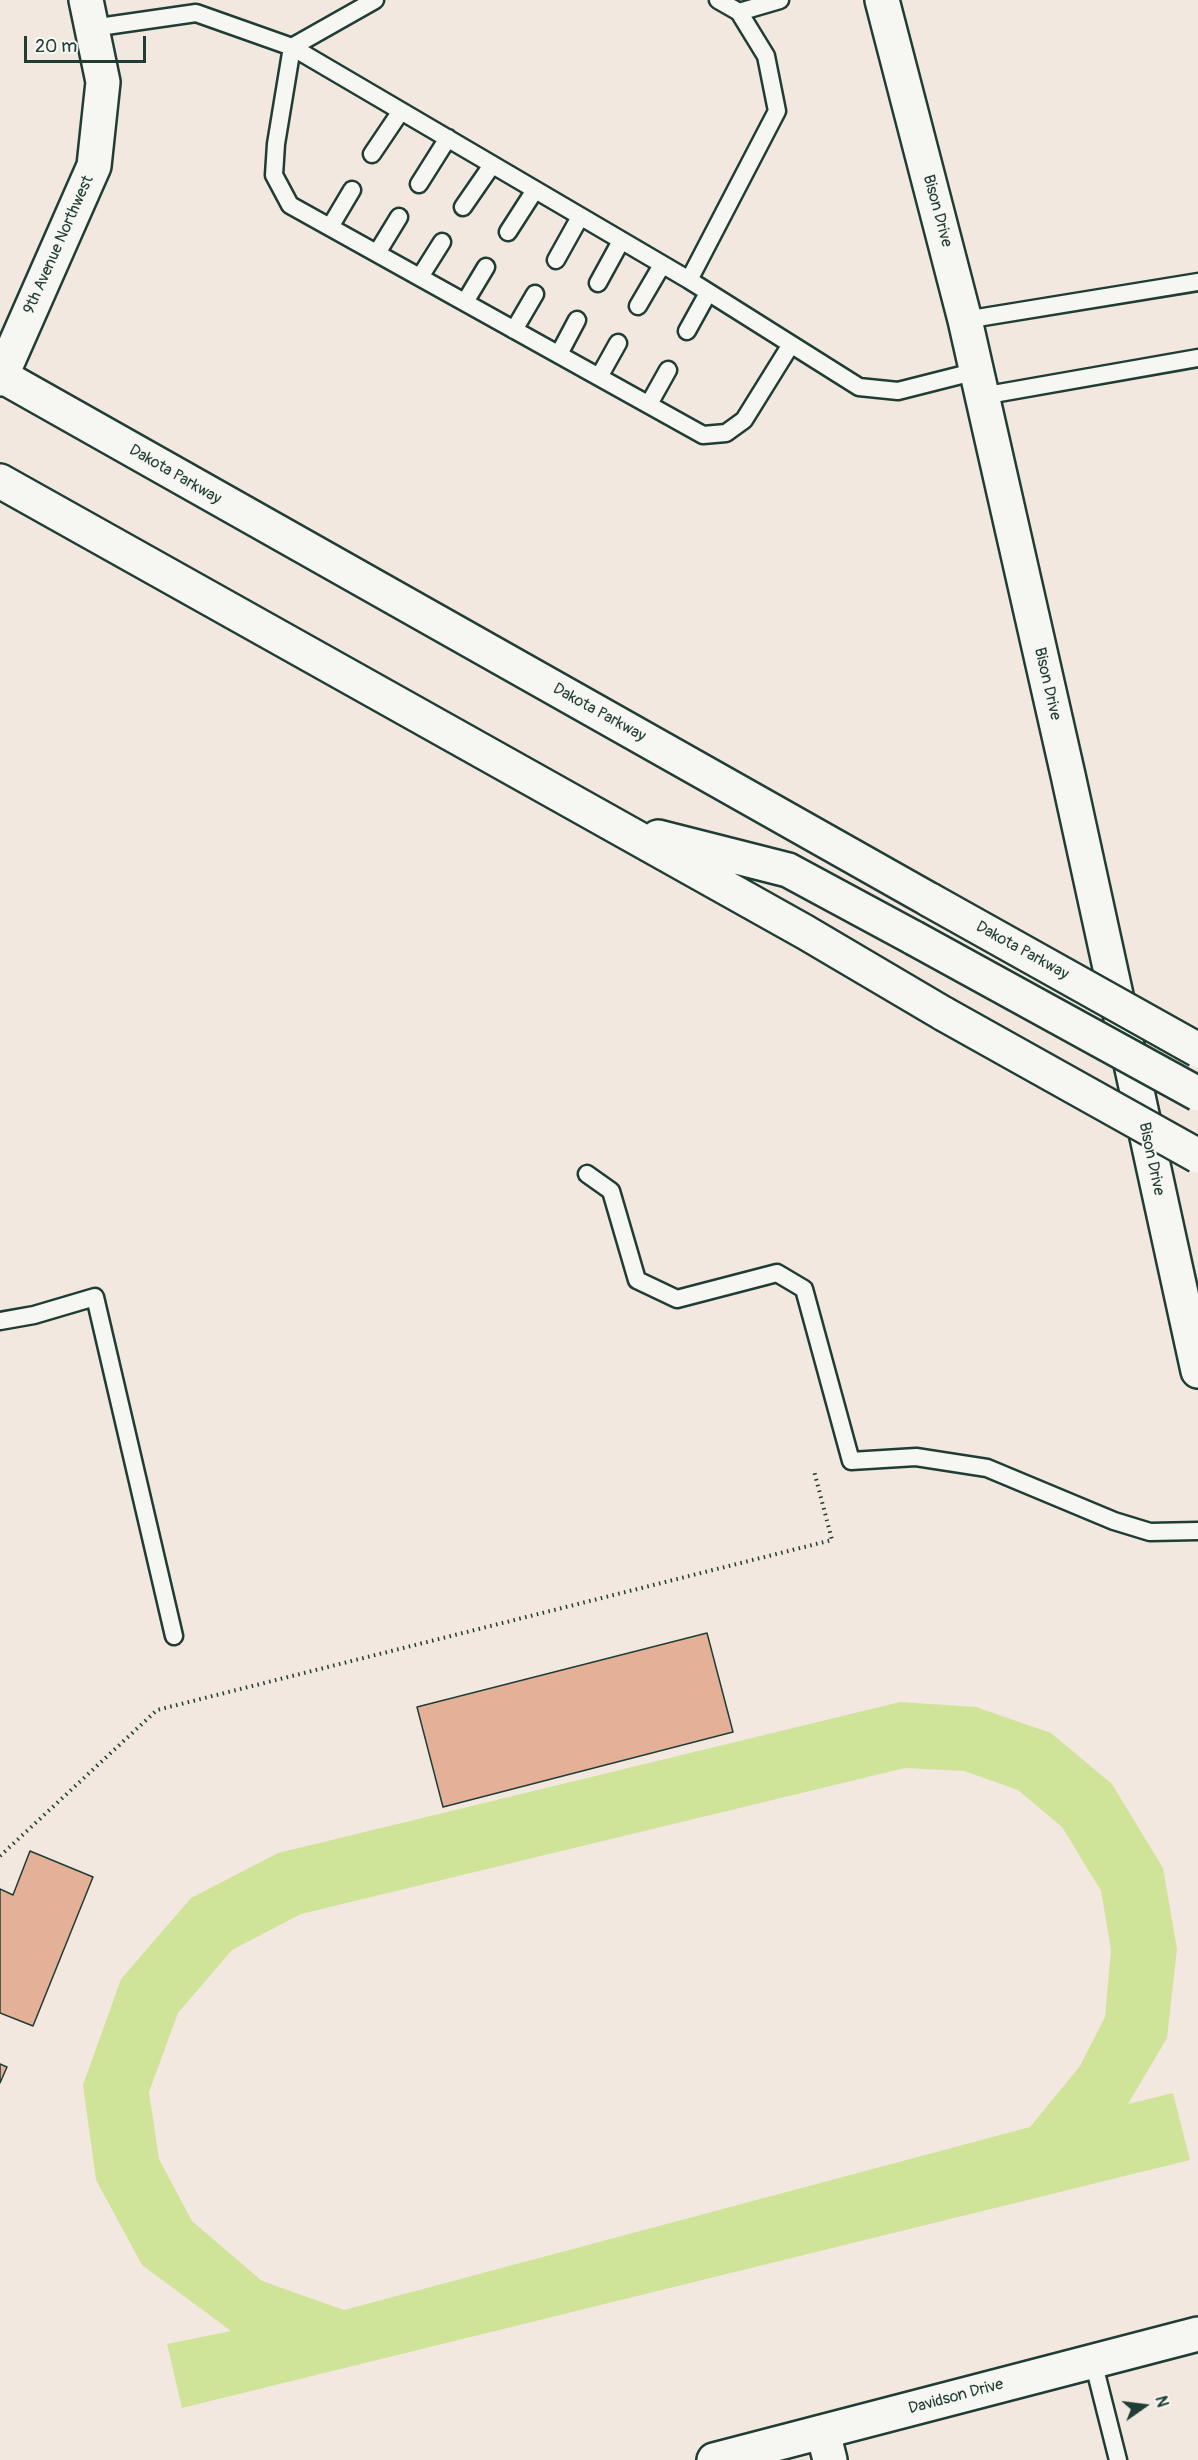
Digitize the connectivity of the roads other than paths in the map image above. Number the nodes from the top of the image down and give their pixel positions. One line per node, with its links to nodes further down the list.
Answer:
1 (375, 0): 7 (lane)
2 (718, 0): 5 (lane)
3 (780, 0): 5 (lane)
4 (882, 0): 35 (main road, Bison Drive)
5 (738, 6): 27 (lane)
6 (89, 14): 7 (lane); 43 (main road, 9th Avenue Northwest)
7 (292, 47): 8 (lane); 18 (lane)
8 (401, 111): 9 (lane); 10 (lane)
9 (448, 138): 11 (lane); 12 (lane)
10 (372, 154)
11 (492, 165): 14 (lane); 15 (lane)
12 (420, 184)
13 (352, 190): 18 (lane)
14 (535, 190): 17 (lane); 19 (lane)
15 (463, 207)
16 (399, 217): 22 (lane)
17 (580, 217): 20 (lane); 23 (lane)
18 (330, 227): 22 (lane)
19 (508, 232)
20 (621, 241): 24 (lane); 29 (lane)
21 (442, 242): 26 (lane)
22 (377, 253): 26 (lane)
23 (556, 260)
24 (662, 265): 27 (lane); 33 (lane)
25 (486, 267): 32 (lane)
26 (420, 277): 32 (lane)
27 (689, 280): 30 (lane)
28 (1198, 282): 35 (lane)
29 (598, 283)
30 (708, 293): 37 (lane); 39 (lane)
31 (535, 294): 36 (lane)
32 (465, 302): 36 (lane)
33 (638, 306)
34 (578, 320): 40 (lane)
35 (965, 320): 45 (main road, Bison Drive)
36 (514, 330): 40 (lane)
37 (687, 331)
38 (618, 344): 44 (lane)
39 (790, 346): 45 (lane); 46 (lane)
40 (559, 354): 44 (lane)
41 (1198, 358): 45 (lane)
42 (668, 370): 46 (lane)
43 (0, 377): 49 (main road, Dakota Parkway, bridge)
44 (599, 377): 46 (lane)
45 (979, 384): 50 (main road, Bison Drive)
46 (649, 404)
47 (0, 482): 48 (main road)
48 (615, 826): 50 (main road, bridge); 52 (main road, bridge)
49 (1198, 1050)
50 (1129, 1057): 51 (main road, bridge); 55 (main road, Bison Drive)
51 (1198, 1094)
52 (1198, 1156)
53 (587, 1174): 56 (lane)
54 (0, 1321): 57 (lane)
55 (1198, 1371)
56 (1198, 1531)
57 (174, 1636)
58 (1198, 2334): 59 (main road, Davidson Drive)
59 (1093, 2361): 60 (main road, Davidson Drive); 62 (lane)
60 (827, 2446): 61 (main road, Davidson Drive)
61 (714, 2460)
62 (1118, 2460)

